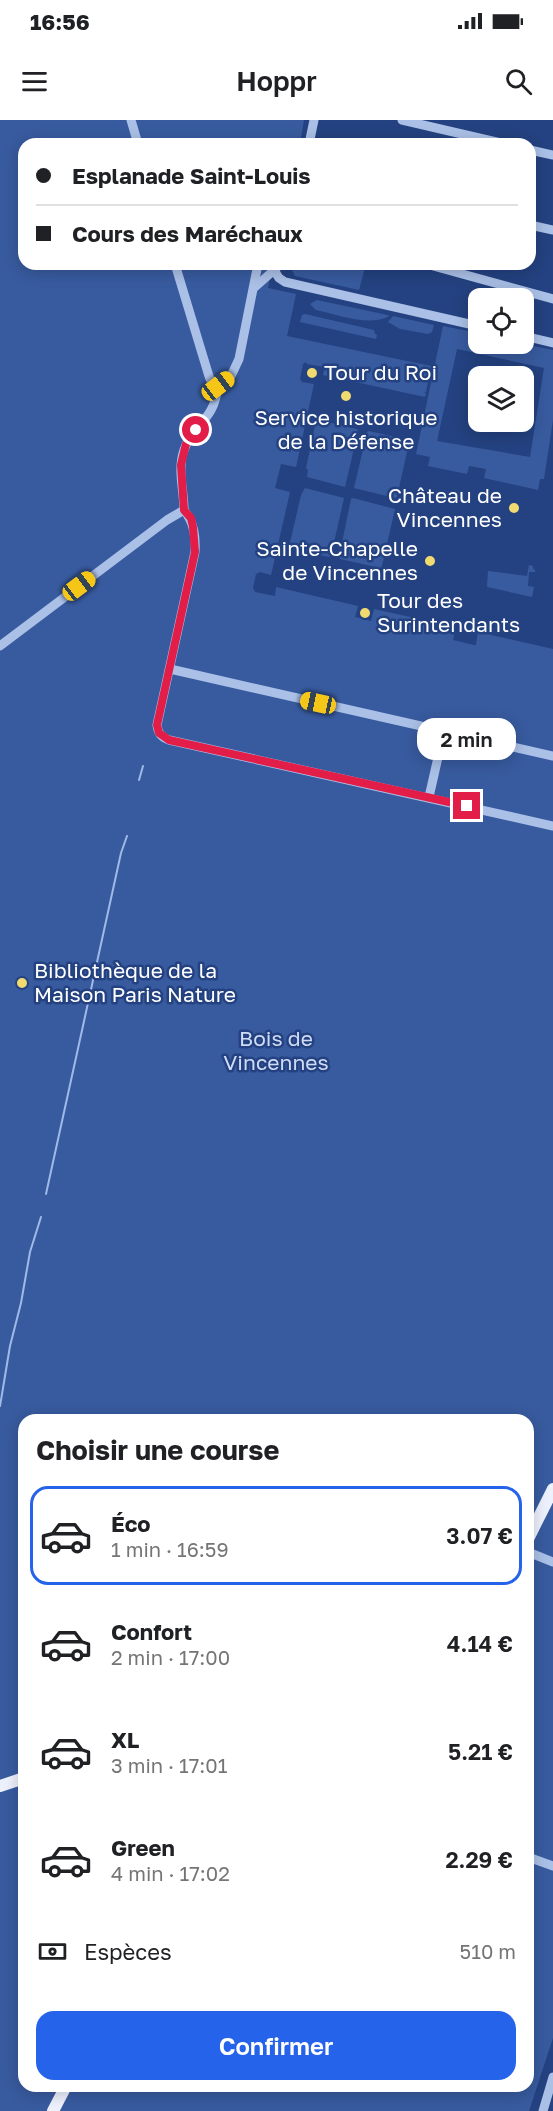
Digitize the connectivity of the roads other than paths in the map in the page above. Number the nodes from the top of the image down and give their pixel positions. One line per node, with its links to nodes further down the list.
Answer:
1 (131, 120): 4 (street)
2 (314, 120): 5 (street)
3 (402, 120): 6 (street)
4 (136, 138)
5 (310, 138)
6 (480, 138)
7 (536, 151): 8 (street)
8 (553, 155)
9 (536, 226): 10 (street)
10 (553, 230)
11 (177, 270): 21 (street)
12 (256, 270): 16 (street)
13 (271, 270): 16 (street)
14 (276, 270): 18 (street)
15 (448, 270): 17 (street)
16 (255, 288): 21 (street)
17 (553, 299)
18 (468, 324)
19 (534, 338): 20 (street)
20 (553, 343)
21 (218, 386): 22 (street)
22 (184, 510): 23 (street); 24 (street)
23 (0, 646)
24 (170, 669): 25 (street); 27 (street)
25 (444, 731): 26 (street); 27 (street)
26 (553, 756)
27 (429, 798): 28 (street)
28 (553, 826)
29 (553, 1489): 30 (main road)
30 (534, 1527)
31 (534, 1554): 32 (street)
32 (553, 1562)
33 (18, 1780): 34 (main road)
34 (0, 1786)
35 (534, 1859): 36 (street)
36 (553, 1866)
37 (553, 2077): 40 (street)
38 (63, 2092): 39 (main road)
39 (53, 2111)
40 (543, 2111)

